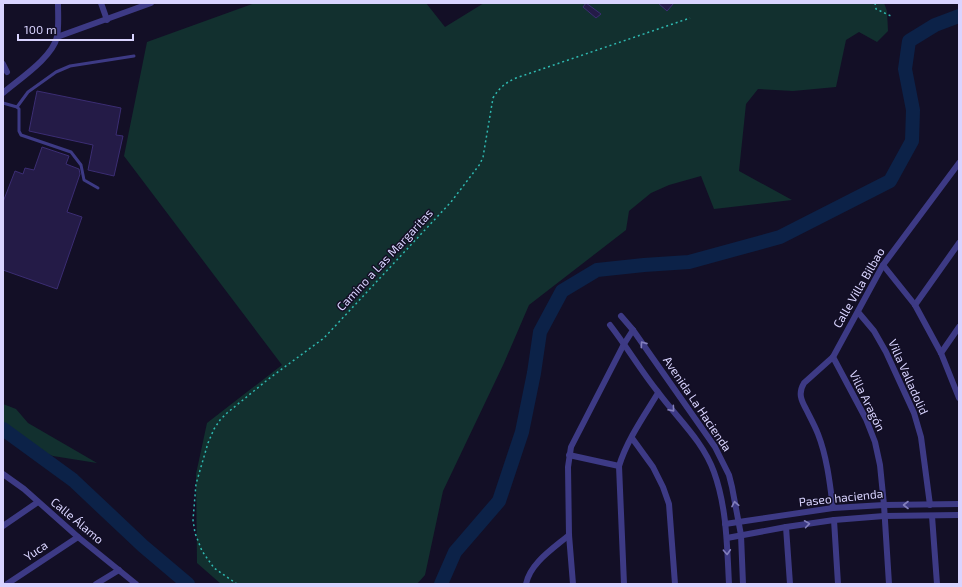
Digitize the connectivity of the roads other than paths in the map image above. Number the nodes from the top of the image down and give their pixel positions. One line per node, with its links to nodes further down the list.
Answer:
1 (58, 3): 5 (street)
2 (101, 3): 4 (street)
3 (152, 3): 4 (street)
4 (107, 20): 5 (street)
5 (57, 36): 9 (street)
6 (134, 56): 11 (lane)
7 (3, 64): 8 (street)
8 (7, 72)
9 (3, 93)
10 (3, 103): 11 (lane)
11 (18, 106): 13 (lane)
12 (959, 163): 15 (street, Calle Villa Bilbao)
13 (98, 188)
14 (959, 243): 16 (street)
15 (884, 264): 16 (street); 17 (street, Calle Villa Bilbao)
16 (915, 305): 23 (street)
17 (858, 312): 24 (street, Calle Villa Bilbao); 34 (street, Villa Valladolid)
18 (621, 316): 21 (street, Avenida La Hacienda)
19 (610, 325): 22 (street, Avenida La Hacienda)
20 (959, 327): 23 (street)
21 (633, 330): 22 (street); 40 (street, Avenida La Hacienda, one-way to 21)
22 (624, 344): 25 (street, Avenida La Hacienda); 28 (street)
23 (941, 353): 26 (street)
24 (832, 357): 33 (street, Villa Aragón); 35 (street, Calle Villa Bilbao)
25 (658, 393): 27 (street); 41 (street, Avenida La Hacienda, one-way to 41)
26 (959, 398)
27 (632, 438): 29 (street); 55 (street)
28 (569, 455): 29 (street); 44 (street)
29 (619, 466): 54 (street)
30 (3, 474): 31 (street, Calle Álamo)
31 (38, 502): 42 (street); 46 (street, Calle Álamo)
32 (959, 504): 34 (street, Paseo hacienda)
33 (884, 505): 34 (street, Paseo hacienda, one-way to 33); 35 (street, Paseo hacienda); 36 (street, Villa Aragón)
34 (930, 505)
35 (833, 508): 40 (street, Paseo hacienda)
36 (884, 516): 37 (street, Paseo hacienda); 39 (street, Paseo hacienda); 60 (street, Villa Aragón)
37 (932, 516): 38 (street, Paseo hacienda); 61 (street)
38 (959, 516)
39 (834, 520): 43 (street, Paseo hacienda, one-way to 39); 59 (street)
40 (738, 522): 41 (street, Paseo hacienda); 45 (street, Avenida La Hacienda)
41 (725, 524): 47 (street, Avenida La Hacienda)
42 (3, 526)
43 (786, 527): 45 (street, Paseo hacienda); 58 (street)
44 (569, 535): 52 (street); 53 (street)
45 (741, 535): 47 (street, Paseo hacienda); 57 (street, Avenida La Hacienda)
46 (78, 537): 48 (street, Calle Álamo); 49 (street, Yuca)
47 (727, 538): 56 (street, Avenida La Hacienda, one-way to 56)
48 (119, 570): 50 (street); 51 (street, Calle Álamo)
49 (6, 584)
50 (96, 584)
51 (136, 584)
52 (526, 584)
53 (573, 584)
54 (624, 584)
55 (675, 584)
56 (729, 584)
57 (743, 584)
58 (790, 584)
59 (838, 584)
60 (889, 584)
61 (937, 584)

